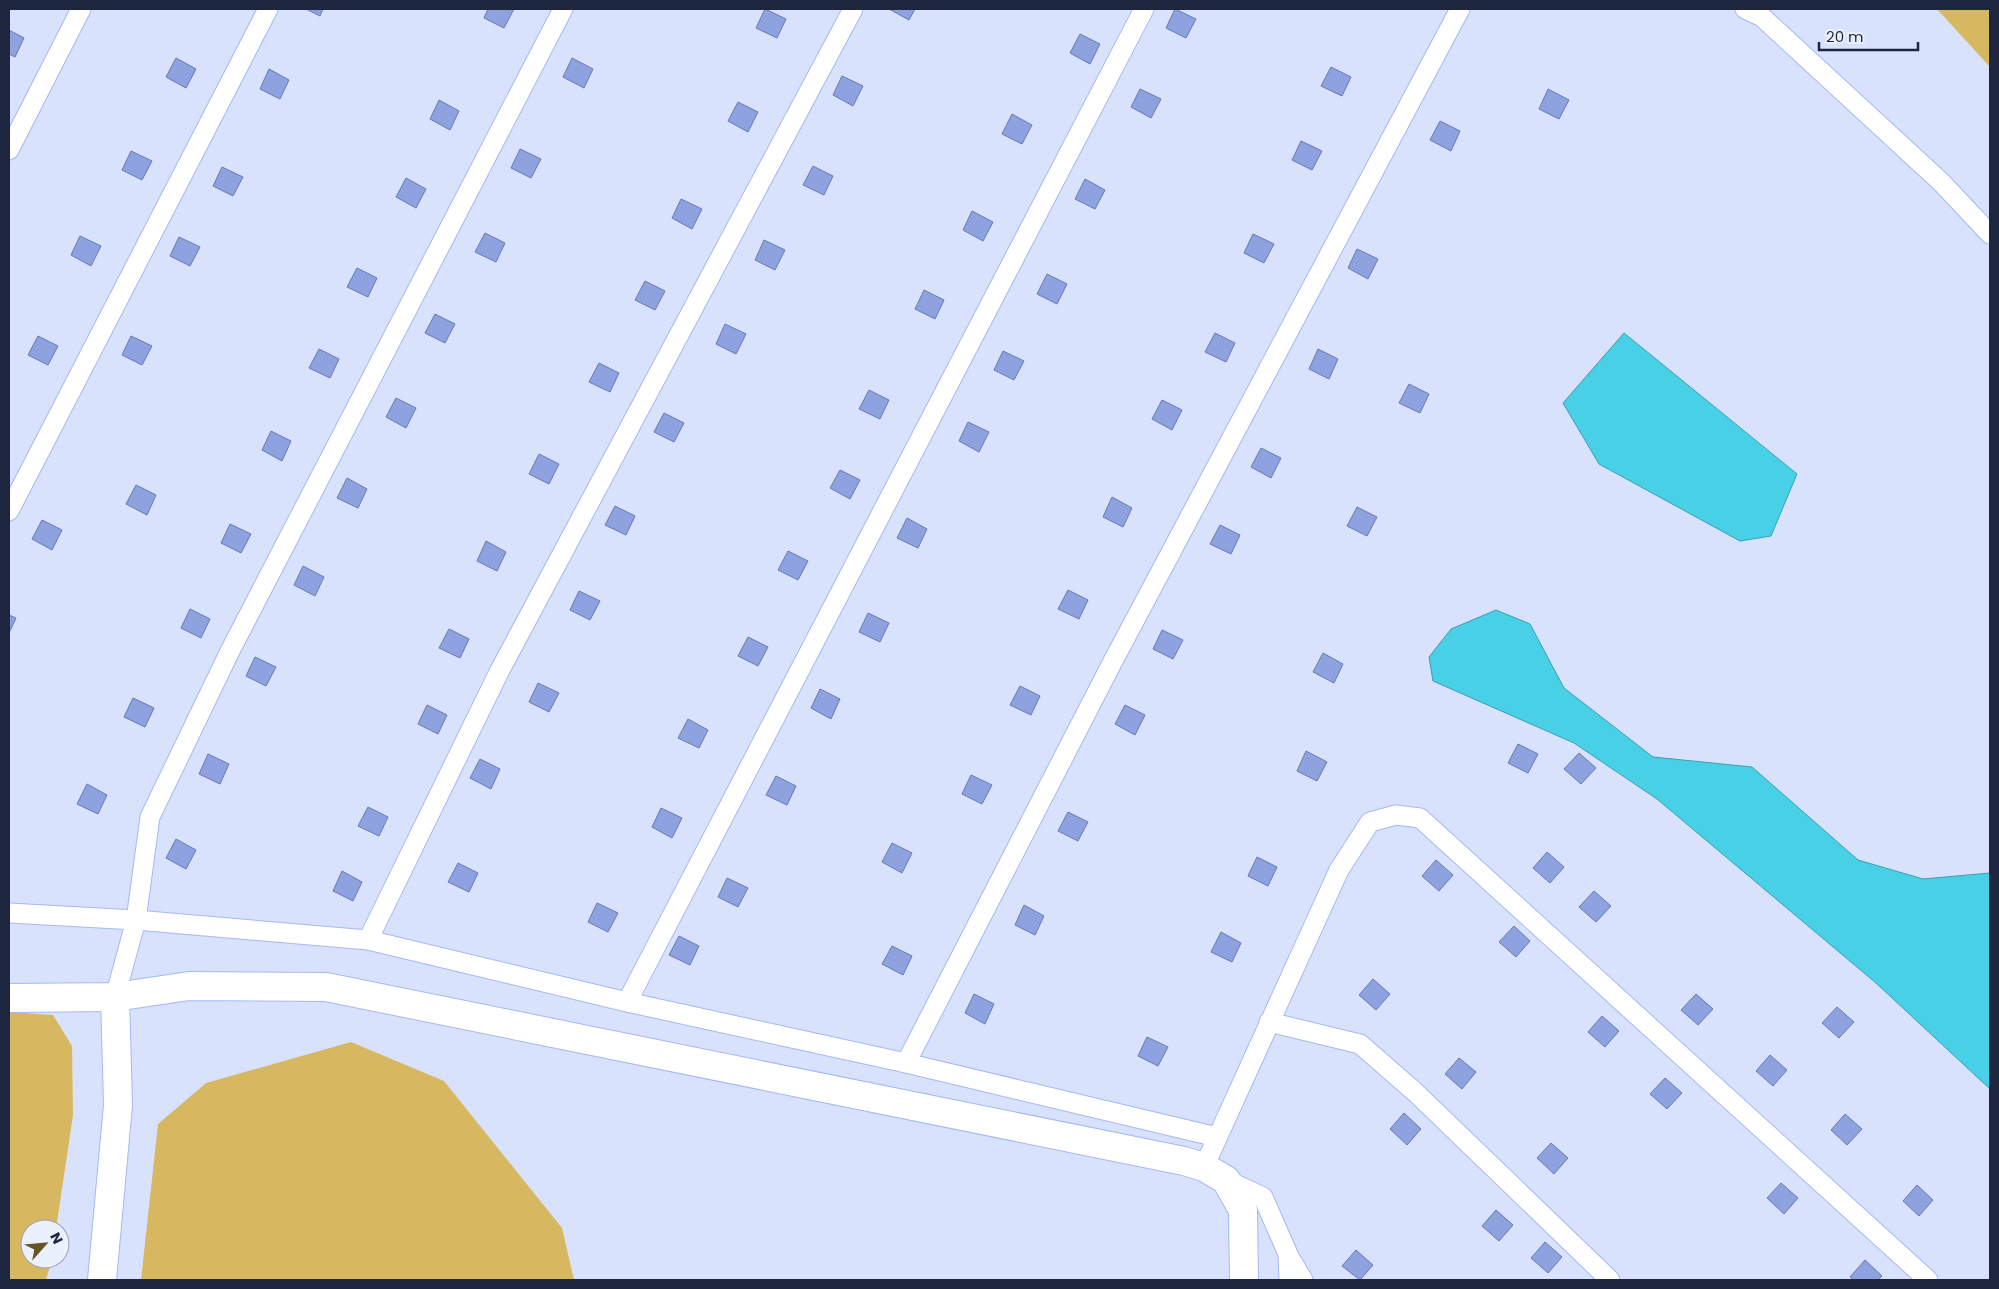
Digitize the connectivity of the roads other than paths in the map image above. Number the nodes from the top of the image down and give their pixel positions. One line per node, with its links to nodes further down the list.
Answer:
1 (81, 9): 8 (lane)
2 (268, 9): 10 (lane)
3 (563, 9): 12 (lane)
4 (853, 9): 13 (lane)
5 (1144, 9): 16 (lane)
6 (1460, 9): 18 (lane)
7 (1745, 9): 9 (lane)
8 (9, 150)
9 (1990, 234)
10 (9, 511)
11 (9, 913): 12 (lane)
12 (136, 920): 13 (lane); 14 (lane)
13 (368, 940): 16 (lane)
14 (115, 997): 15 (street); 20 (street); 22 (street)
15 (9, 998)
16 (627, 1002): 18 (lane)
17 (1270, 1022): 19 (lane); 26 (lane); 27 (lane)
18 (906, 1063): 19 (lane)
19 (1217, 1137): 20 (lane)
20 (1215, 1173): 21 (lane); 23 (street)
21 (1288, 1254): 24 (lane); 25 (lane)
22 (102, 1280)
23 (1244, 1280)
24 (1288, 1280)
25 (1303, 1280)
26 (1610, 1280)
27 (1928, 1280)

